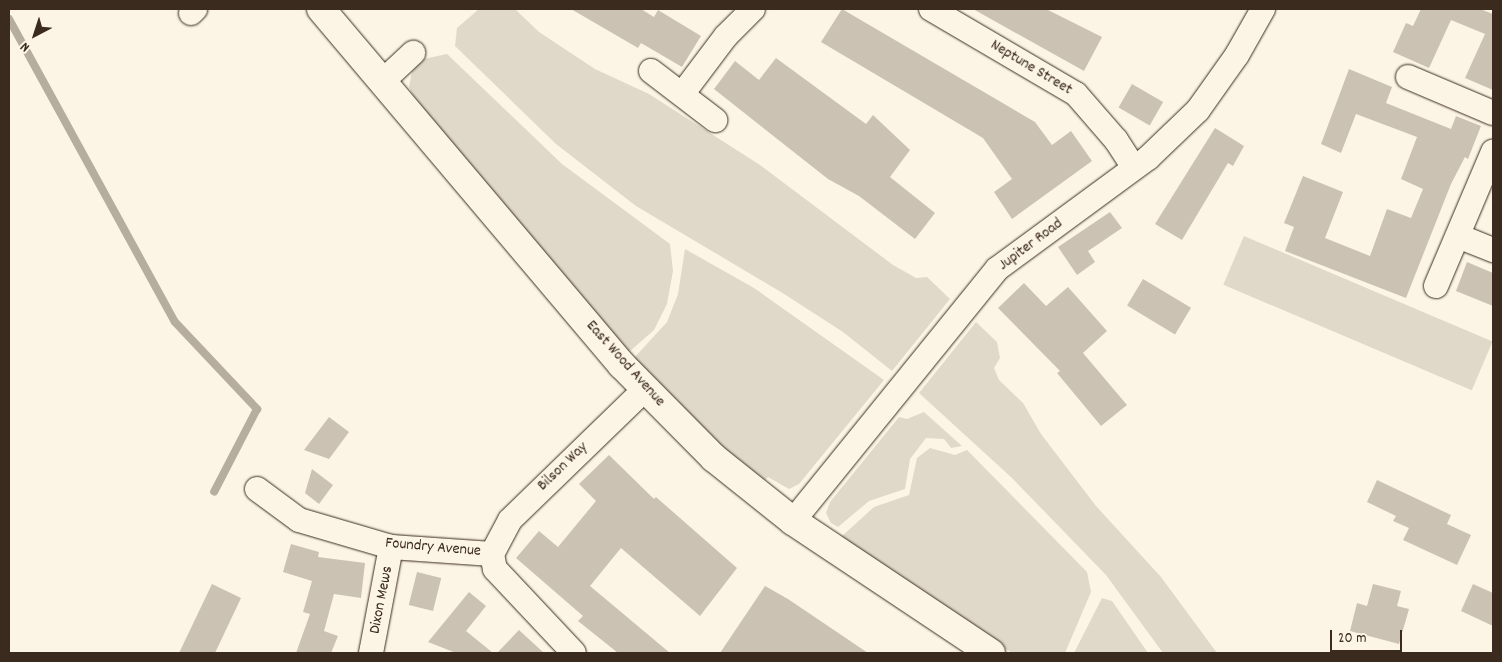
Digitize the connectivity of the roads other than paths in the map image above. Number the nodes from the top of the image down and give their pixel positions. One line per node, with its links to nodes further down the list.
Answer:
1 (321, 9): 8 (street, East Wood Avenue)
2 (753, 9): 9 (street)
3 (931, 9): 13 (street, Neptune Street)
4 (1263, 9): 13 (street, Jupiter Road)
5 (412, 53): 8 (street)
6 (651, 71): 9 (street)
7 (1408, 77): 10 (street)
8 (384, 80): 17 (street, East Wood Avenue)
9 (683, 93): 11 (street)
10 (1493, 113)
11 (715, 120)
12 (1493, 152): 14 (street)
13 (1134, 168): 19 (street, Jupiter Road)
14 (1458, 236): 15 (street); 16 (street)
15 (1493, 250)
16 (1436, 286)
17 (646, 389): 19 (street, East Wood Avenue); 21 (street, Bilson Way)
18 (257, 489): 20 (street, Foundry Avenue)
19 (793, 521): 24 (street, East Wood Avenue)
20 (391, 548): 21 (street, Foundry Avenue); 22 (street, Dixon Mews)
21 (492, 554): 23 (street, Foundry Avenue)
22 (371, 653)
23 (574, 653)
24 (990, 653)

